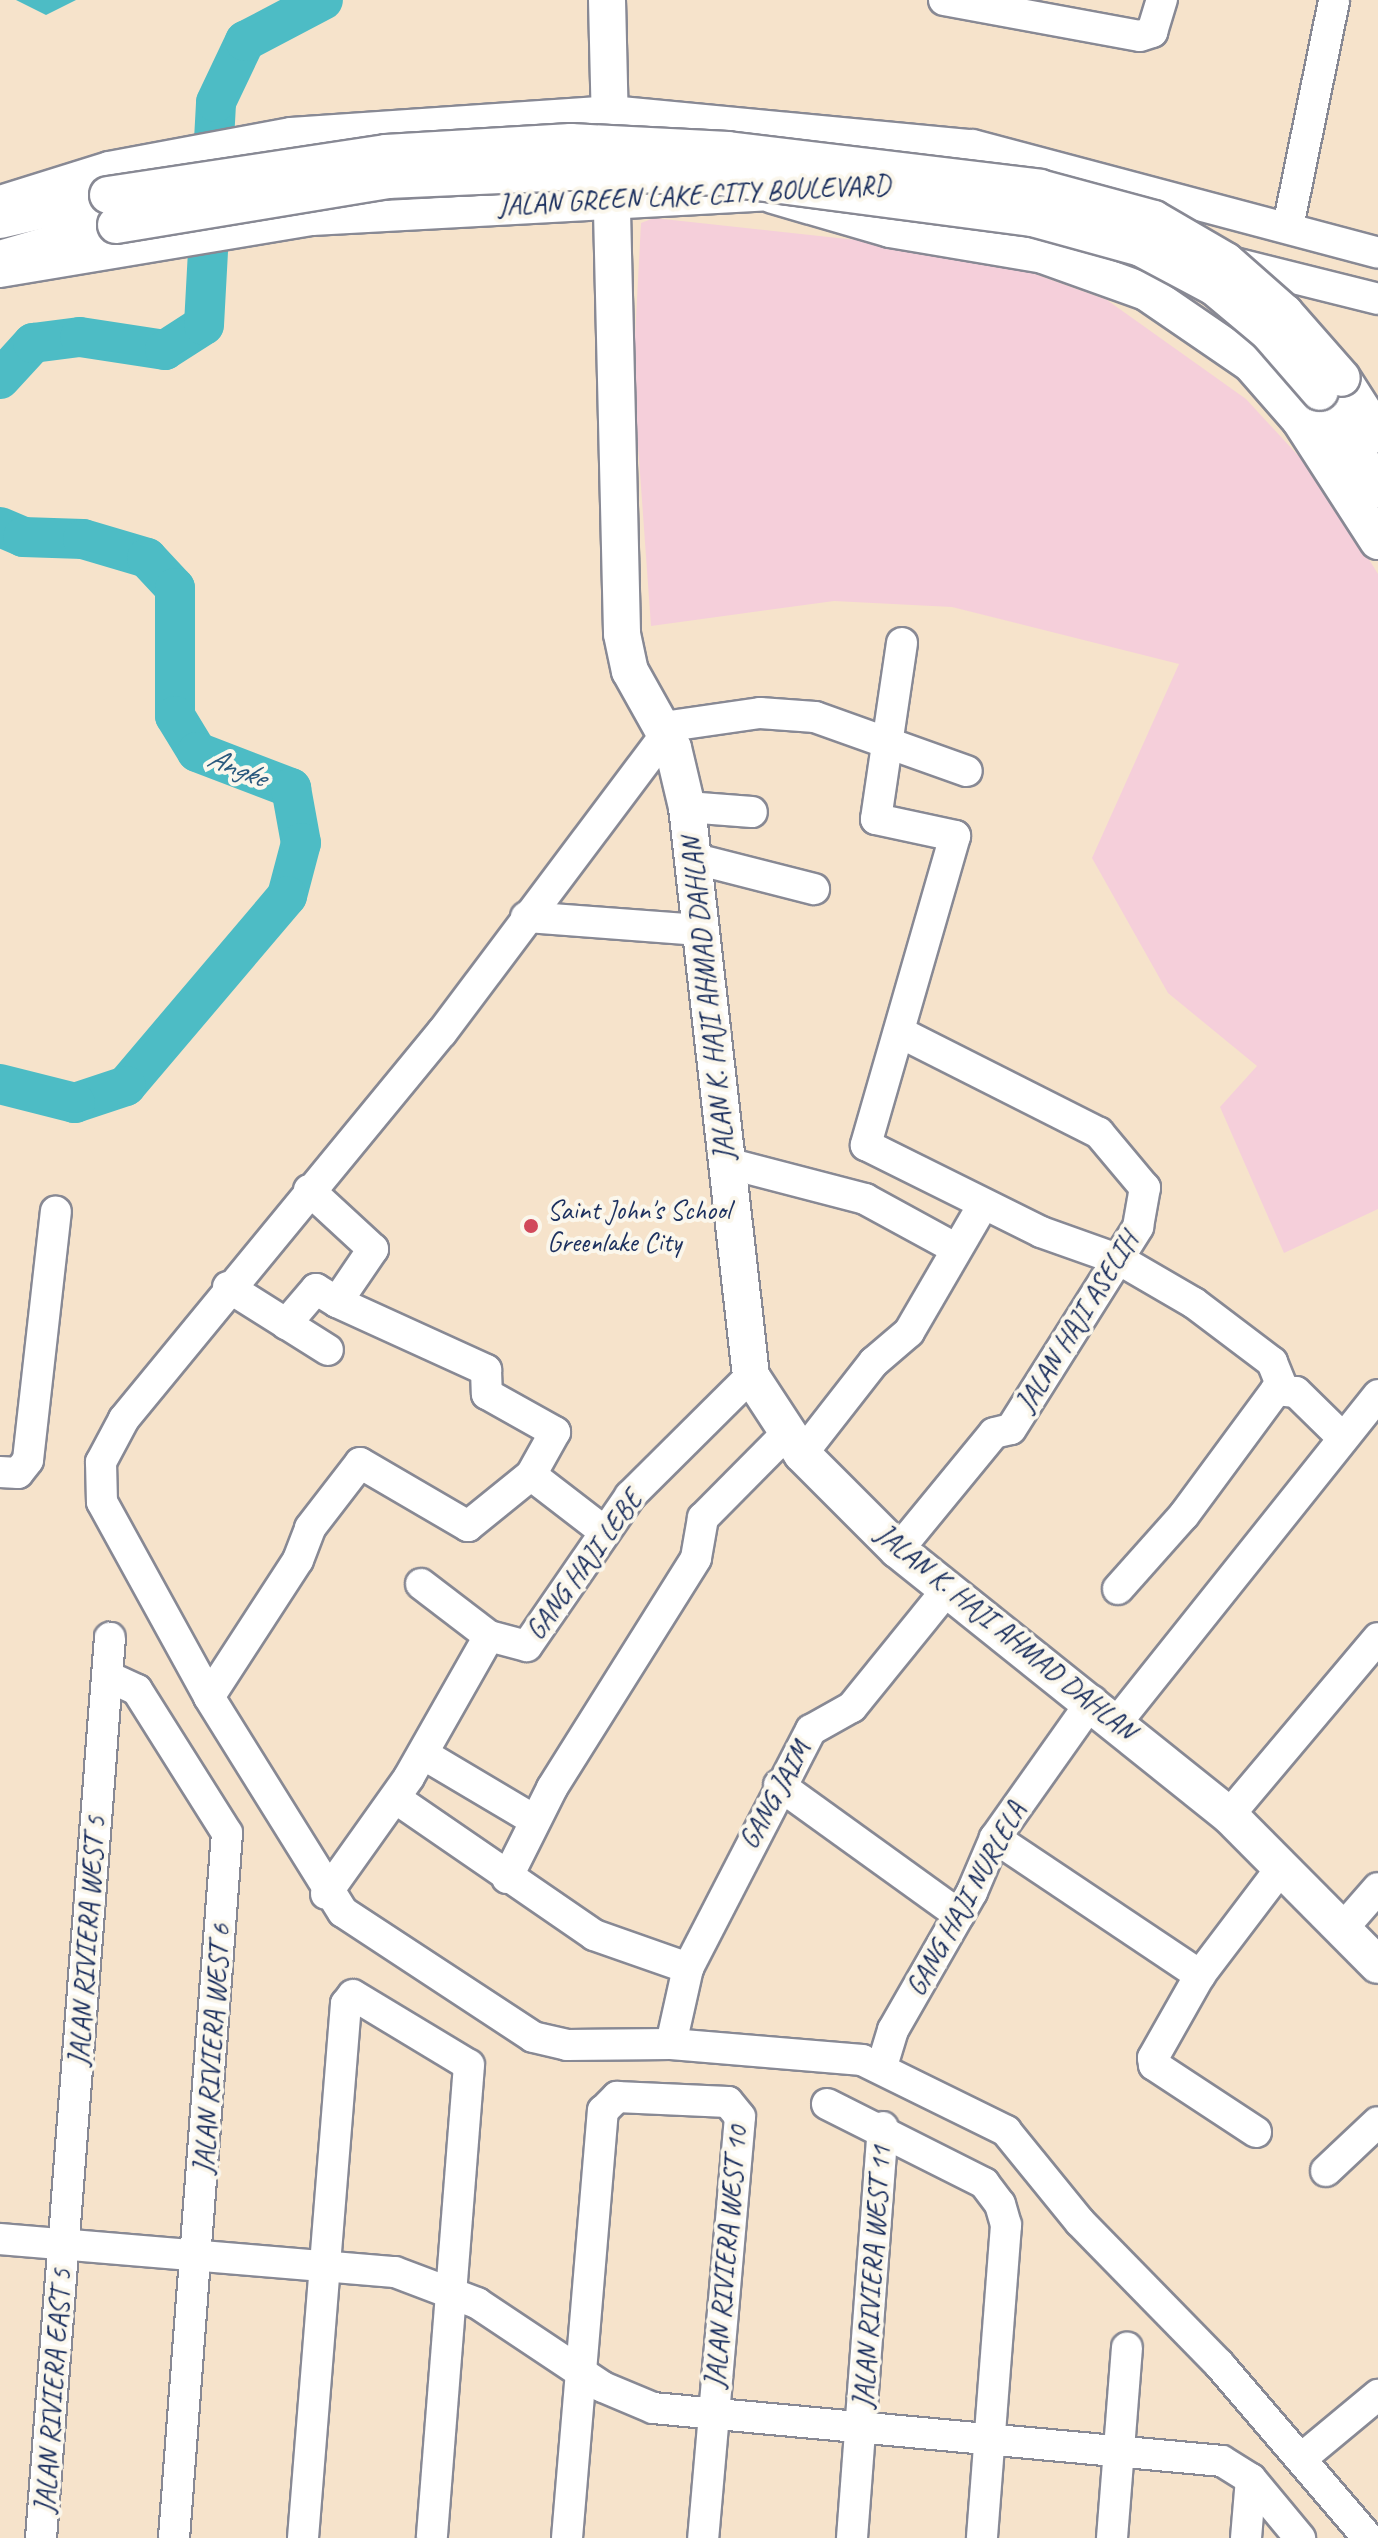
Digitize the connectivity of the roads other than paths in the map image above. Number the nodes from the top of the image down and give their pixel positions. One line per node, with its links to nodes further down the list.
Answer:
1 (944, 0): 5 (street)
2 (1162, 0): 5 (street)
3 (1334, 0): 14 (street)
4 (604, 2): 6 (main road, JALAN K. HAJI AHMAD DAHLAN)
5 (996, 5)
6 (610, 111): 7 (street, JALAN GREEN LAKE CITY BOULEVARD); 10 (main road, JALAN K. HAJI AHMAD DAHLAN); 14 (street, JALAN GREEN LAKE CITY BOULEVARD)
7 (557, 113): 11 (street); 12 (street, JALAN GREEN LAKE CITY BOULEVARD)
8 (773, 195): 10 (street, JALAN GREEN LAKE CITY BOULEVARD); 18 (street, JALAN GREEN LAKE CITY BOULEVARD); 22 (main road)
9 (0, 201): 12 (street, JALAN GREEN LAKE CITY BOULEVARD)
10 (614, 202): 11 (street, JALAN GREEN LAKE CITY BOULEVARD); 24 (main road, JALAN K. HAJI AHMAD DAHLAN)
11 (559, 203): 12 (street, JALAN GREEN LAKE CITY BOULEVARD)
12 (113, 210): 13 (main road); 16 (main road); 17 (street, JALAN GREEN LAKE CITY BOULEVARD); 19 (main road, bridge)
13 (0, 220)
14 (1288, 227): 15 (street, JALAN GREEN LAKE CITY BOULEVARD)
15 (1378, 253)
16 (0, 259)
17 (0, 272)
18 (1378, 299)
19 (1331, 385): 20 (main road); 21 (main road)
20 (1378, 434)
21 (1378, 489)
22 (1378, 541)
23 (902, 643): 25 (street)
24 (661, 724): 25 (street); 27 (main road, JALAN K. HAJI AHMAD DAHLAN); 31 (street)
25 (888, 746): 26 (street); 33 (street)
26 (967, 771)
27 (687, 807): 28 (street); 29 (main road, JALAN K. HAJI AHMAD DAHLAN)
28 (752, 812)
29 (692, 858): 30 (street); 32 (main road, JALAN K. HAJI AHMAD DAHLAN)
30 (814, 889)
31 (526, 917): 32 (street); 35 (street)
32 (698, 930): 34 (main road, JALAN K. HAJI AHMAD DAHLAN)
33 (899, 1032): 36 (street); 39 (street, JALAN HAJI ASELIH)
34 (727, 1163): 38 (street); 44 (main road, JALAN K. HAJI AHMAD DAHLAN)
35 (309, 1190): 40 (street); 41 (street)
36 (983, 1205): 38 (street); 39 (street)
37 (56, 1212): 49 (street)
38 (955, 1248): 48 (street)
39 (1120, 1260): 45 (street); 52 (street, JALAN HAJI ASELIH)
40 (228, 1287): 42 (street); 60 (street)
41 (337, 1302): 42 (street); 50 (street)
42 (286, 1324): 43 (street)
43 (328, 1350)
44 (751, 1376): 48 (main road, JALAN K. HAJI AHMAD DAHLAN); 51 (street, GANG HAJI LEBE)
45 (1283, 1389): 47 (street); 54 (street)
46 (1378, 1395): 47 (street, GANG HAJI NURLELA)
47 (1343, 1438): 61 (street, GANG HAJI NURLELA)
48 (794, 1444): 52 (main road, JALAN K. HAJI AHMAD DAHLAN); 66 (street)
49 (0, 1472)
50 (531, 1475): 51 (street); 60 (street)
51 (605, 1532): 56 (street, GANG HAJI LEBE)
52 (898, 1550): 55 (main road, JALAN K. HAJI AHMAD DAHLAN)
53 (421, 1584): 56 (street)
54 (1118, 1589)
55 (946, 1591): 61 (main road, JALAN K. HAJI AHMAD DAHLAN); 63 (street, GANG JAIM)
56 (489, 1636): 62 (street, GANG HAJI LEBE)
57 (110, 1638): 59 (street, JALAN RIVIERA WEST 5)
58 (1378, 1638): 65 (street)
59 (107, 1676): 85 (street, JALAN RIVIERA WEST 5); 86 (street, JALAN RIVIERA WEST 6)
60 (209, 1697): 71 (street)
61 (1105, 1711): 65 (main road, JALAN K. HAJI AHMAD DAHLAN); 67 (street, GANG HAJI NURLELA)
62 (423, 1754): 64 (street, GANG HAJI LEBE); 66 (street)
63 (779, 1785): 72 (street); 75 (street, GANG JAIM)
64 (395, 1798): 69 (street); 71 (street, GANG HAJI LEBE)
65 (1229, 1815): 68 (main road, JALAN K. HAJI AHMAD DAHLAN)
66 (534, 1820): 69 (street)
67 (995, 1838): 72 (street, GANG HAJI NURLELA); 76 (street)
68 (1282, 1867): 73 (main road, JALAN K. HAJI AHMAD DAHLAN); 76 (street)
69 (507, 1878): 75 (street)
70 (1378, 1888): 73 (street)
71 (326, 1894): 77 (street)
72 (959, 1915): 78 (street, GANG HAJI NURLELA)
73 (1343, 1928): 74 (main road, JALAN K. HAJI AHMAD DAHLAN)
74 (1378, 1965)
75 (688, 1968): 77 (street, GANG JAIM)
76 (1200, 1975): 82 (street)
77 (671, 2044): 78 (street)
78 (882, 2066): 96 (street)
79 (827, 2104): 81 (street)
80 (1378, 2122): 83 (street)
81 (883, 2127): 93 (street, JALAN RIVIERA WEST 11); 94 (street)
82 (1256, 2132)
83 (1326, 2171)
84 (0, 2239): 85 (street)
85 (64, 2244): 86 (street); 98 (street, JALAN RIVIERA EAST 5)
86 (196, 2254): 87 (street); 99 (street, JALAN RIVIERA WEST 6)
87 (324, 2263): 88 (street); 88 (street); 100 (street)
88 (451, 2289): 90 (street); 101 (street)
89 (1127, 2348): 95 (street)
90 (580, 2372): 92 (street); 92 (street, JALAN RIVIERA WEST 10); 102 (street)
91 (1378, 2395): 96 (street)
92 (713, 2416): 93 (street); 103 (street, JALAN RIVIERA WEST 10)
93 (860, 2427): 94 (street); 104 (street, JALAN RIVIERA WEST 11)
94 (990, 2439): 95 (street); 105 (street)
95 (1119, 2450): 97 (street); 106 (street)
96 (1302, 2458): 109 (street)
97 (1251, 2479): 107 (street); 108 (street)
98 (41, 2538)
99 (174, 2538)
100 (303, 2538)
101 (432, 2538)
102 (567, 2538)
103 (703, 2538)
104 (852, 2538)
105 (982, 2538)
106 (1112, 2538)
107 (1246, 2538)
108 (1300, 2538)
109 (1368, 2538)

